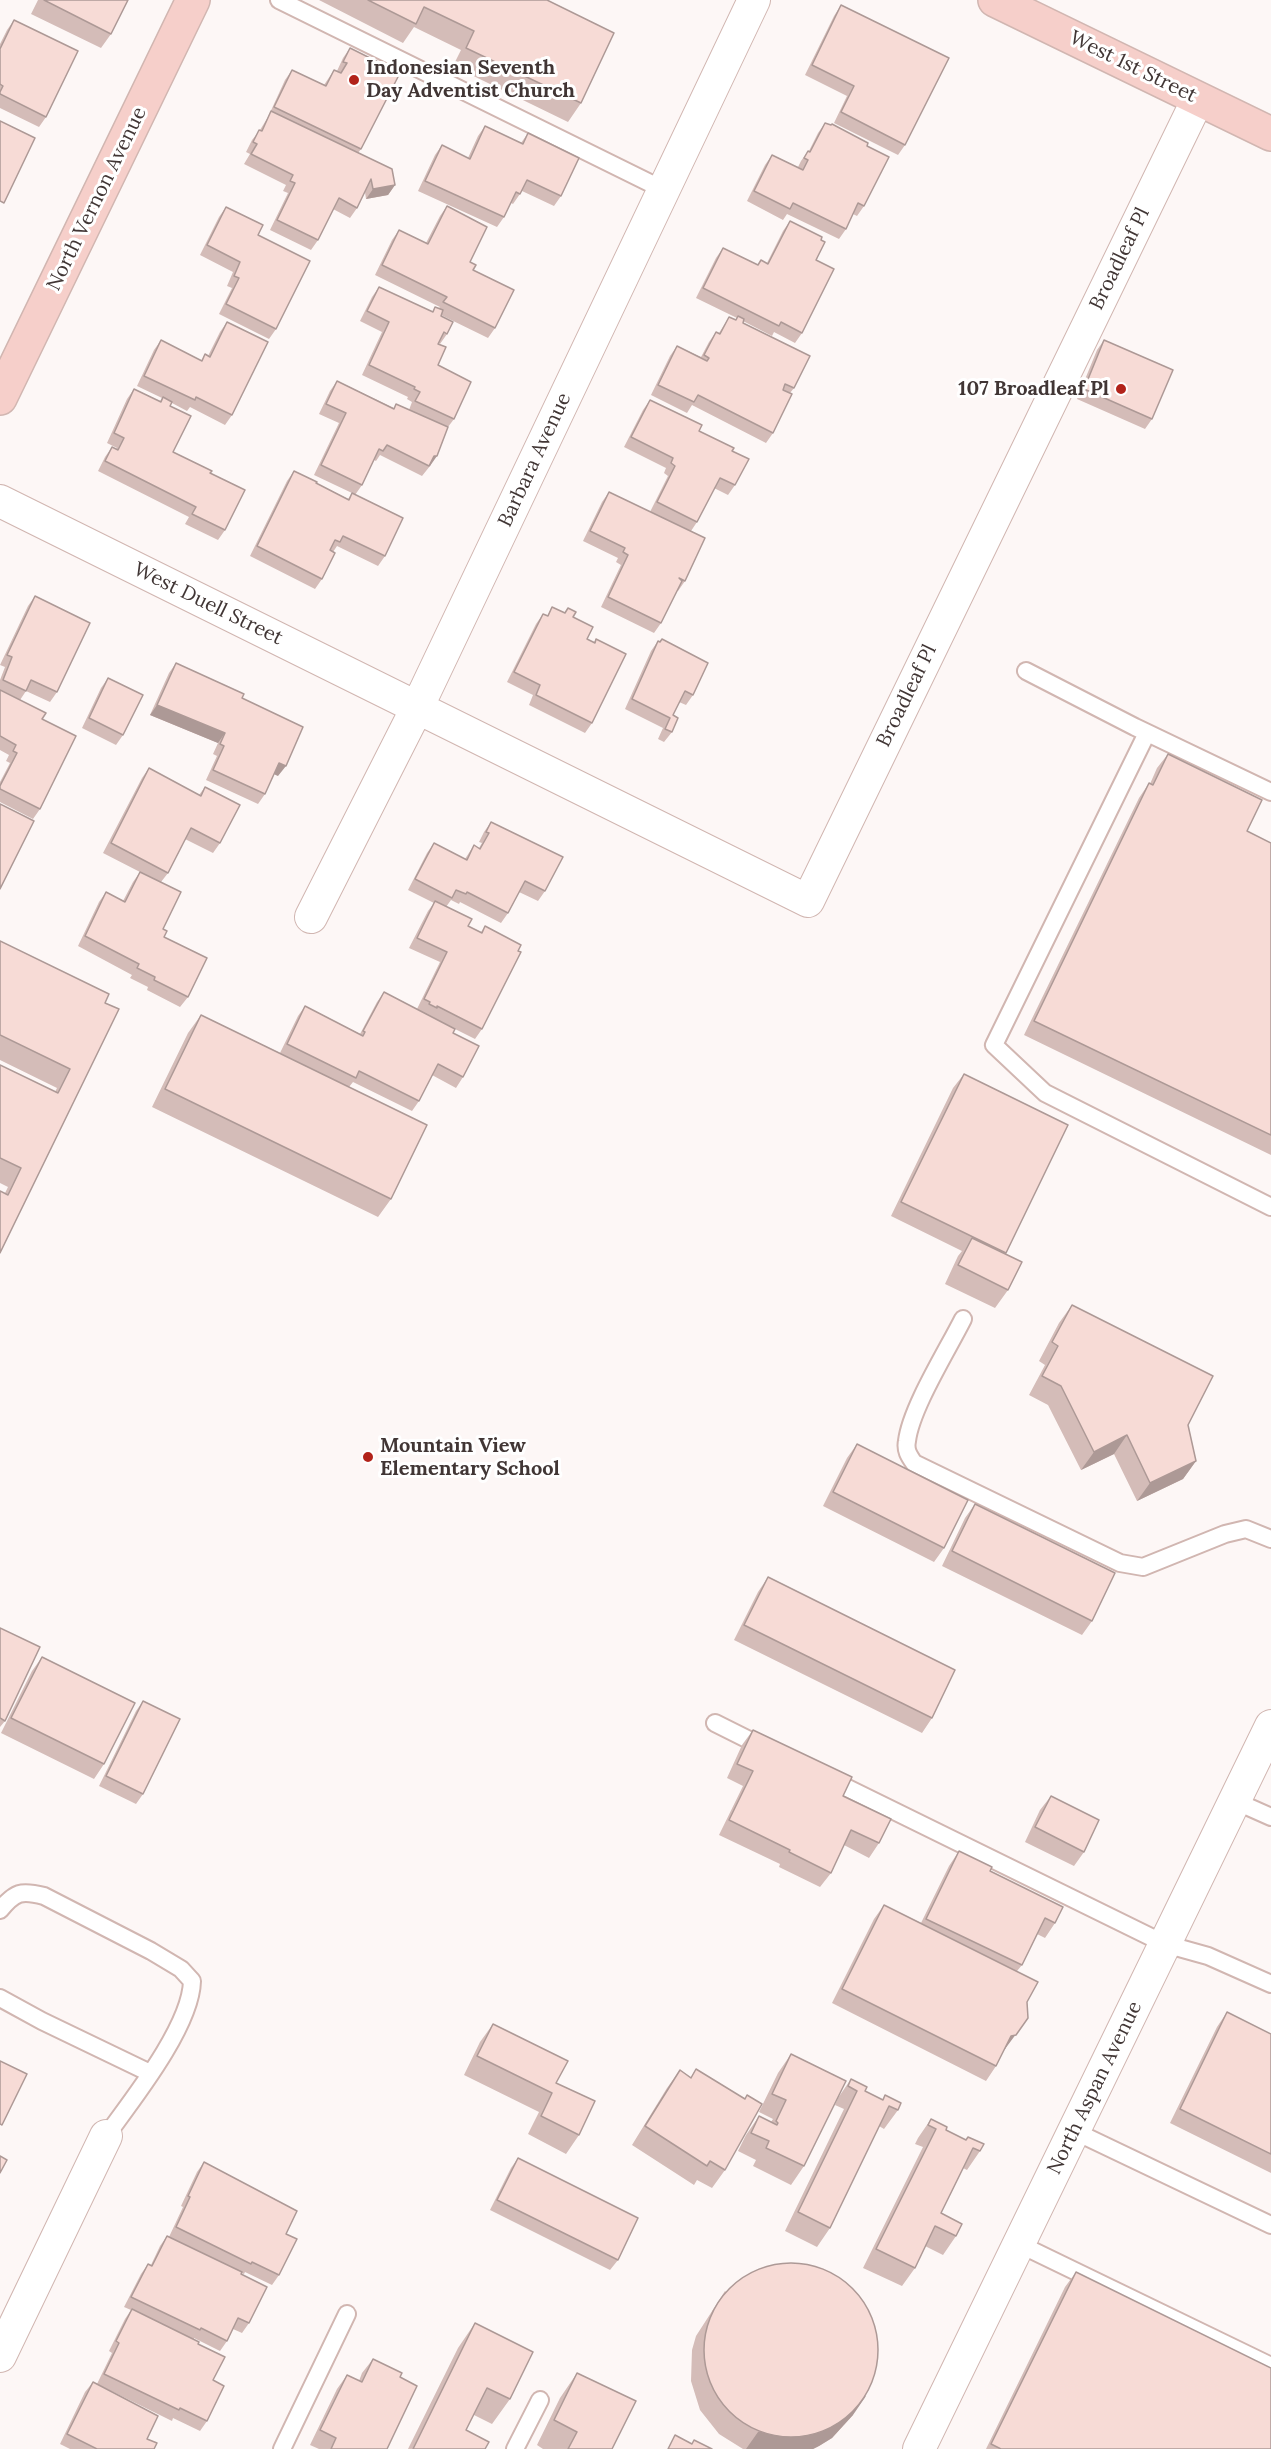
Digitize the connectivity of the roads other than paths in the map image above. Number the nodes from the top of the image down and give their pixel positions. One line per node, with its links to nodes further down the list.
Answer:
1 (193, 0): 8 (street, North Vernon Avenue)
2 (279, 0): 7 (lane)
3 (754, 0): 7 (street, Barbara Avenue)
4 (995, 0): 5 (street, West 1st Street)
5 (1198, 99): 6 (street, West 1st Street); 11 (street, Broadleaf Pl)
6 (1271, 134)
7 (663, 190): 11 (street, Barbara Avenue)
8 (0, 398)
9 (0, 501): 11 (street, West Duell Street)
10 (1026, 670): 12 (lane)
11 (417, 708): 14 (street, Barbara Avenue)
12 (1147, 733): 13 (lane); 15 (lane)
13 (1271, 792)
14 (311, 917)
15 (1271, 1207)
16 (963, 1319): 17 (lane)
17 (1271, 1539)
18 (715, 1723): 20 (lane)
19 (1271, 1726): 22 (street, North Aspan Avenue)
20 (779, 1754)
21 (811, 1770): 25 (lane)
22 (1235, 1801): 23 (lane); 25 (street, North Aspan Avenue)
23 (1271, 1817)
24 (0, 1910): 28 (lane)
25 (1165, 1944): 26 (lane); 29 (street, North Aspan Avenue)
26 (1271, 1984)
27 (0, 1998): 28 (lane)
28 (150, 2073): 30 (lane)
29 (1074, 2131): 31 (lane); 32 (street, North Aspan Avenue)
30 (106, 2136): 34 (street)
31 (1271, 2225)
32 (1019, 2244): 35 (lane); 39 (street, North Aspan Avenue)
33 (347, 2314): 37 (lane)
34 (0, 2356)
35 (1271, 2366)
36 (540, 2400): 38 (lane)
37 (282, 2449)
38 (515, 2449)
39 (919, 2449)

